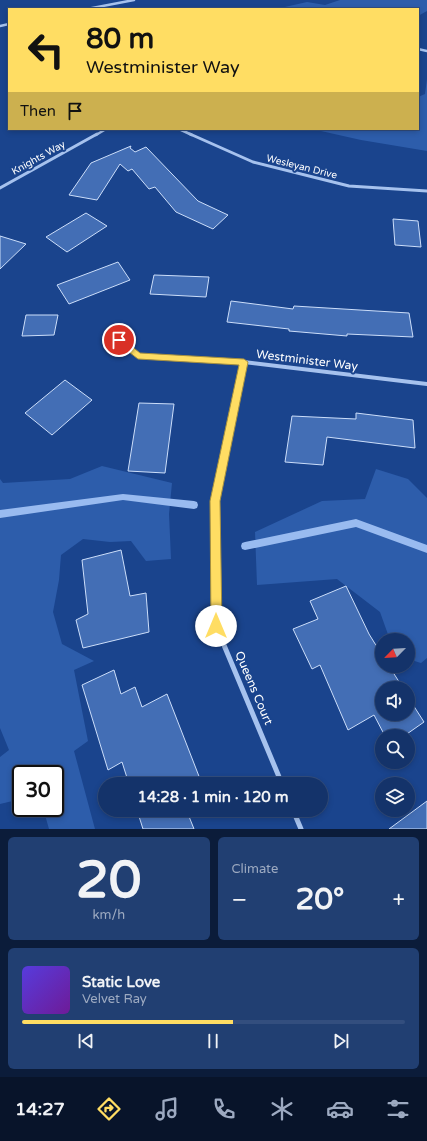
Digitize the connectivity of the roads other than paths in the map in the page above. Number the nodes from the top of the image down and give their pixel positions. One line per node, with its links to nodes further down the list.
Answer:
1 (134, 0): 2 (street)
2 (92, 8)
3 (104, 130): 5 (street, Knights Way)
4 (182, 130): 6 (street, Wesleyan Drive)
5 (0, 188)
6 (427, 191)
7 (119, 340): 8 (street, Westminister Way)
8 (244, 362): 9 (street, Westminister Way); 10 (street, Queens Court)
9 (427, 384)
10 (279, 777)
11 (296, 817): 12 (street)
12 (301, 829)

